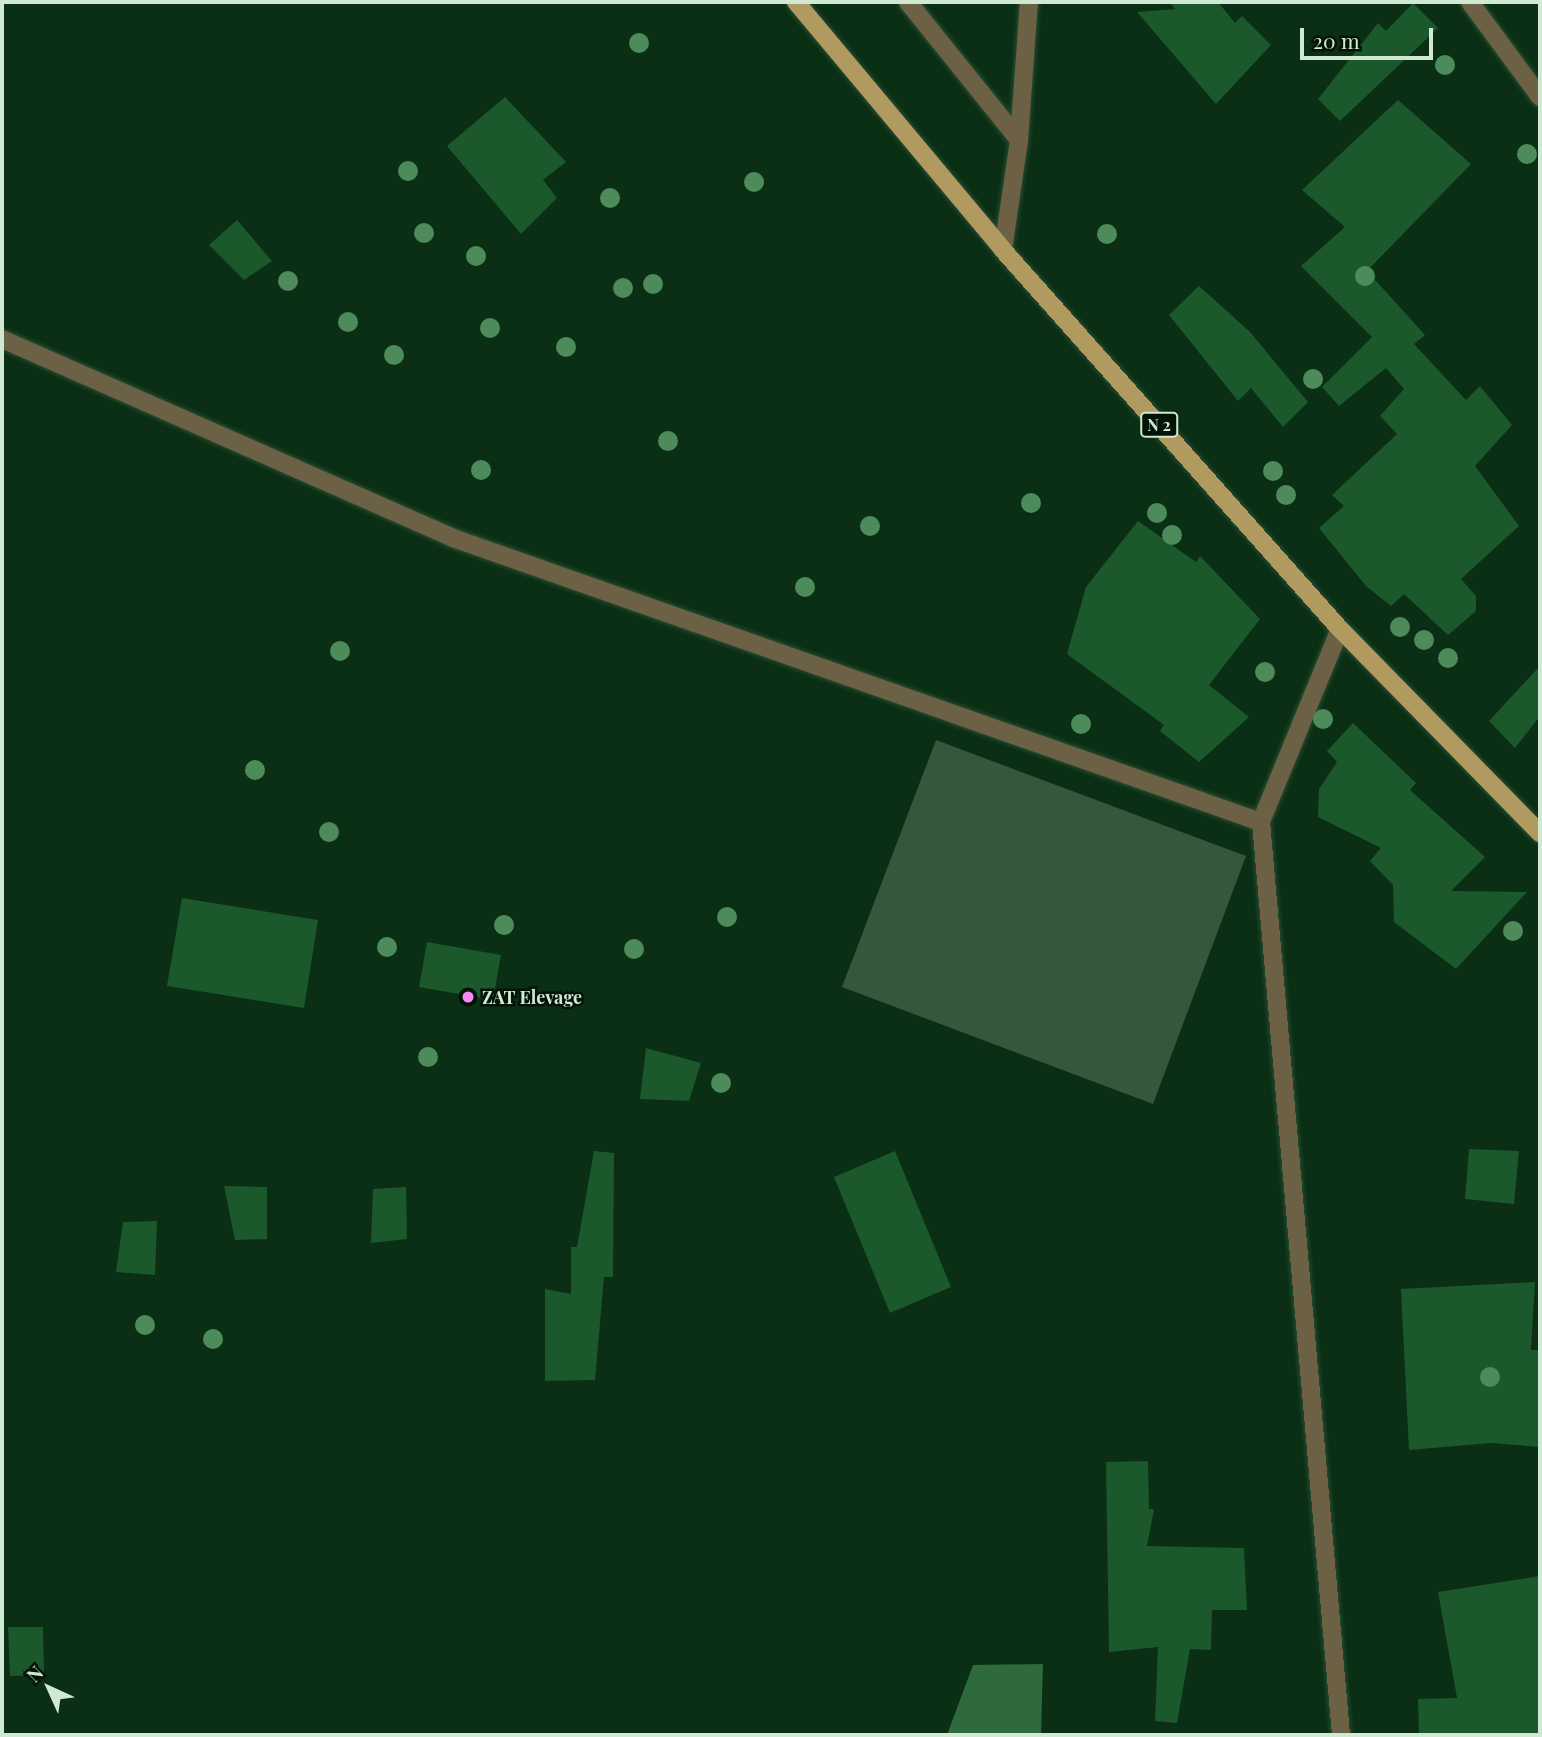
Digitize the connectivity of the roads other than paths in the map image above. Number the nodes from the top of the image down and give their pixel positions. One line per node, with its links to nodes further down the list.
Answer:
1 (796, 2): 7 (main road, N 2)
2 (908, 2): 6 (street)
3 (1029, 2): 6 (street)
4 (1471, 2): 5 (street)
5 (1540, 97)
6 (1019, 140): 7 (street)
7 (1003, 250): 9 (main road, N 2)
8 (2, 339): 10 (street)
9 (1340, 629): 10 (street); 11 (main road, N 2)
10 (1261, 822): 12 (street)
11 (1540, 833)
12 (1341, 1735)

